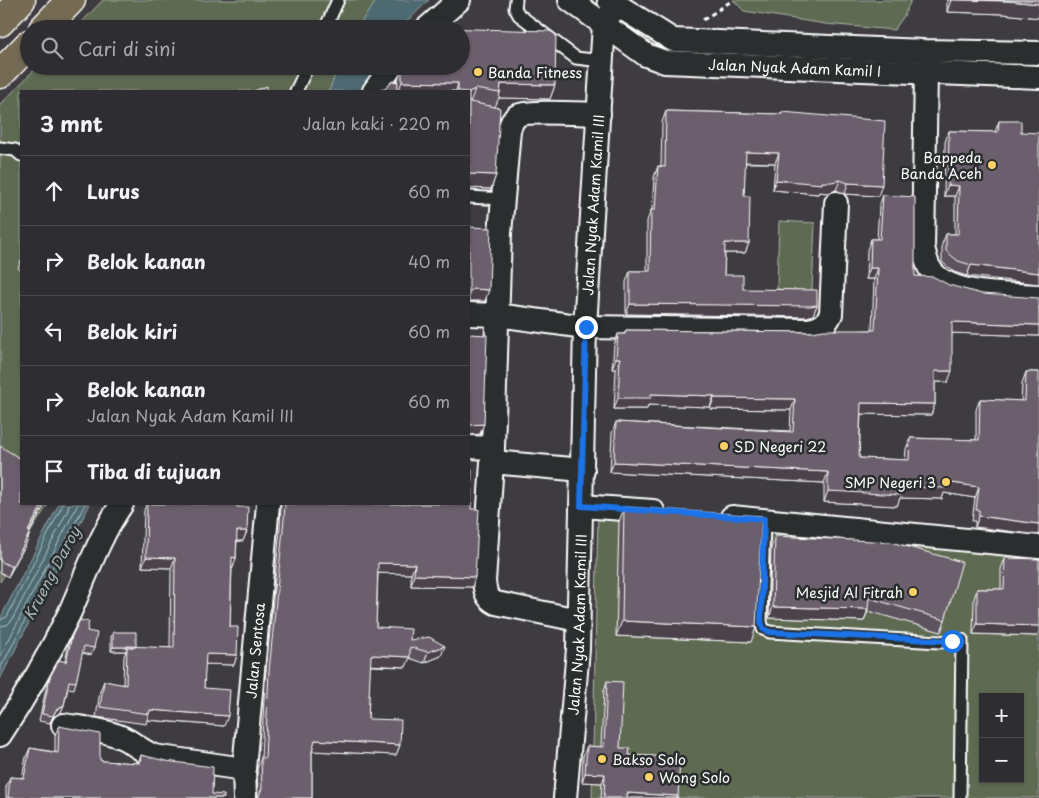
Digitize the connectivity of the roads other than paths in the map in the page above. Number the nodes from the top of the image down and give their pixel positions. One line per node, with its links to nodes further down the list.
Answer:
1 (21, 0): 11 (highway)
2 (71, 0): 8 (highway)
3 (338, 0): 9 (lane)
4 (459, 0): 10 (street)
5 (516, 0): 15 (lane)
6 (570, 0): 12 (street, Jalan Nyak Adam Kamil I)
7 (612, 3): 12 (street, Jalan Nyak Adam Kamil III); 14 (street, Jalan Nyak Adam Kamil I)
8 (52, 20)
9 (328, 20)
10 (436, 20)
11 (0, 22)
12 (604, 24): 15 (street, Jalan Nyak Adam Kamil III); 16 (street, Jalan Nyak Adam Kamil I)
13 (20, 53): 17 (highway)
14 (1039, 53)
15 (601, 61): 23 (street, Jalan Nyak Adam Kamil III)
16 (926, 73): 20 (street, Jalan Nyak Adam Kamil I); 29 (street)
17 (0, 74)
18 (304, 75): 21 (lane)
19 (386, 75): 22 (street)
20 (1039, 77)
21 (296, 90)
22 (375, 90)
23 (599, 114): 27 (street); 32 (street, Jalan Nyak Adam Kamil III)
24 (0, 148): 25 (lane)
25 (20, 154)
26 (470, 197): 27 (lane)
27 (503, 199): 31 (street)
28 (836, 203): 32 (street)
29 (1039, 296)
30 (470, 314): 31 (street)
31 (497, 315): 32 (street); 34 (street)
32 (586, 327): 35 (street, Jalan Nyak Adam Kamil III)
33 (470, 447): 34 (street)
34 (492, 455): 35 (street); 43 (street)
35 (583, 470): 38 (street, Jalan Nyak Adam Kamil III)
36 (121, 505): 45 (street)
37 (268, 505): 46 (street, Jalan Sentosa)
38 (581, 506): 39 (street); 43 (street, Jalan Nyak Adam Kamil III)
39 (678, 513)
40 (706, 515): 41 (street)
41 (764, 519): 42 (street); 49 (lane)
42 (1039, 547)
43 (578, 620): 48 (street, Jalan Nyak Adam Kamil III)
44 (63, 726): 46 (street)
45 (0, 735)
46 (244, 769): 47 (street, Jalan Sentosa)
47 (244, 798)
48 (565, 798)
49 (960, 798)

